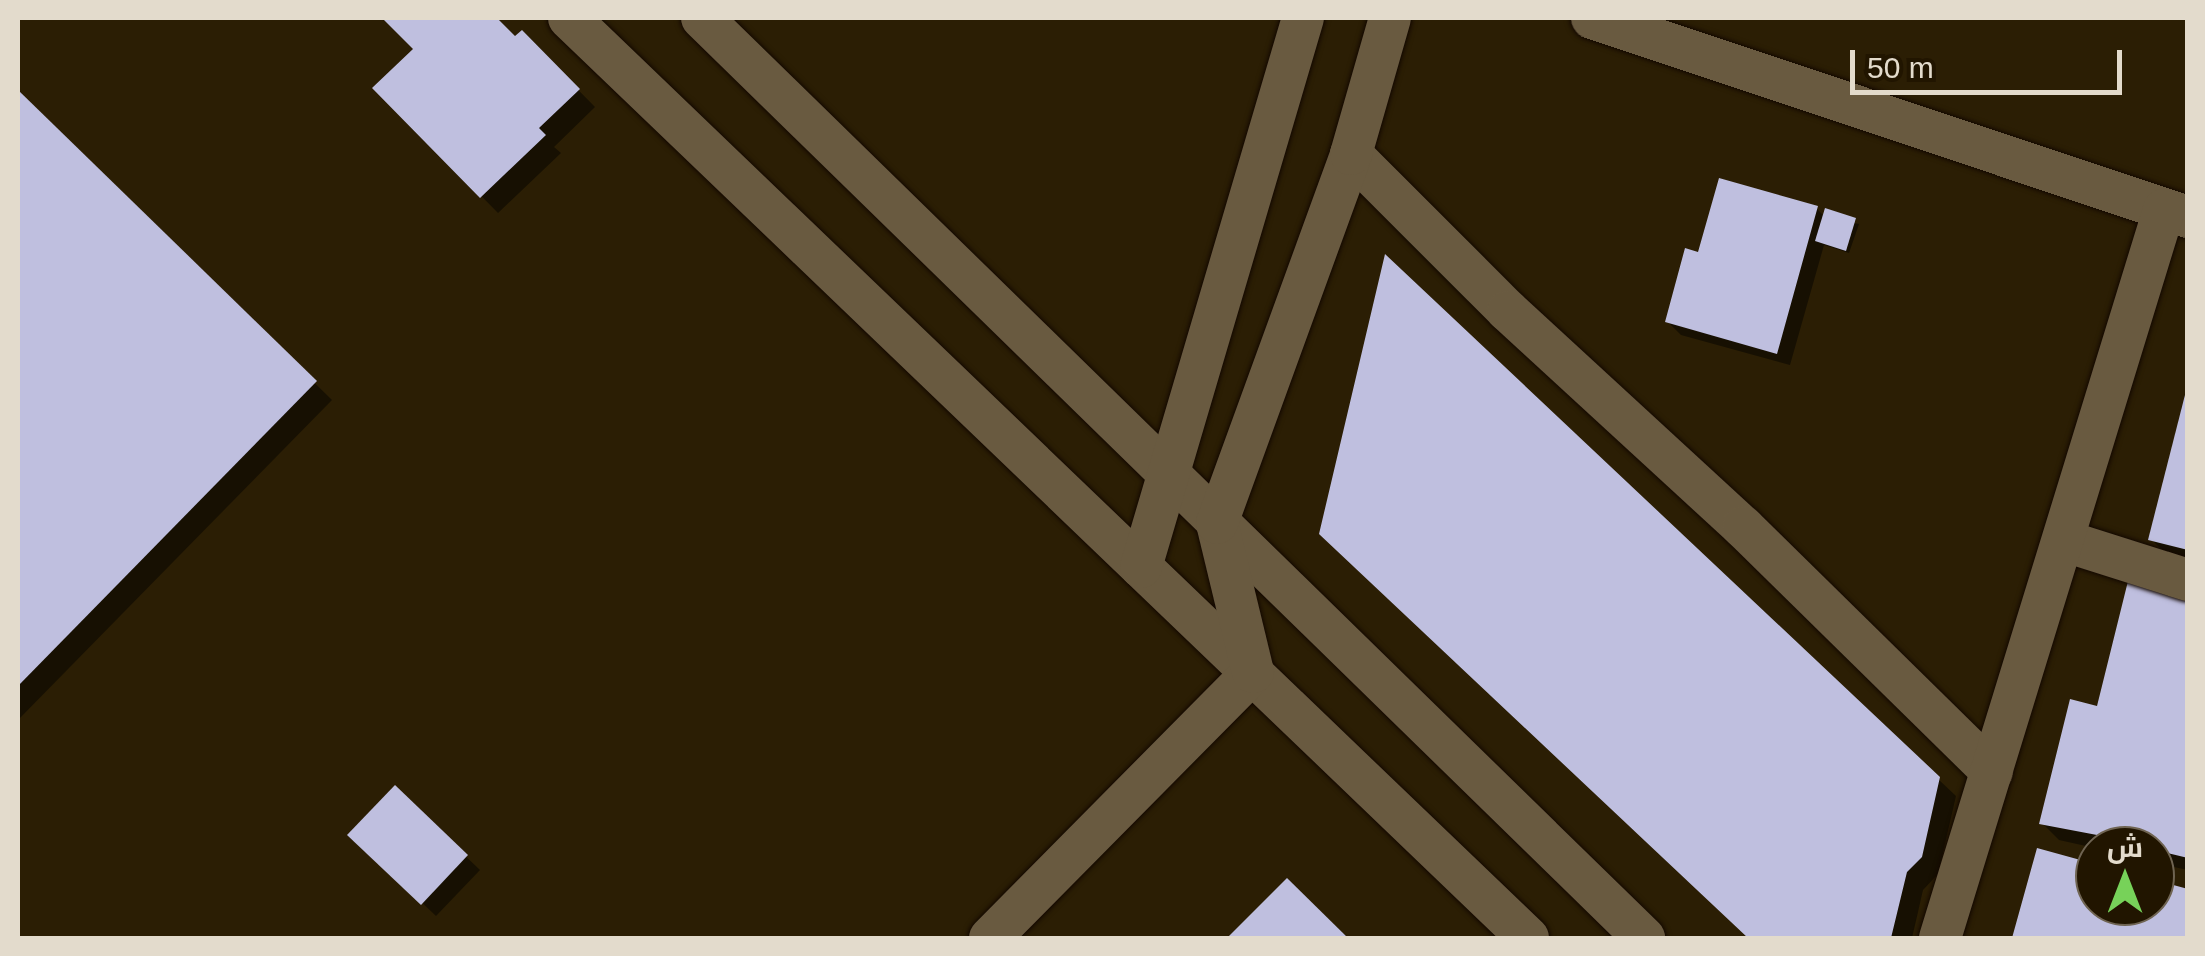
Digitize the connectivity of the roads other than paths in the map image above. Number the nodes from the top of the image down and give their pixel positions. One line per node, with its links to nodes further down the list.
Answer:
1 (570, 18): 11 (street)
2 (702, 18): 8 (street)
3 (1303, 18): 8 (street)
4 (1390, 18): 6 (street)
5 (1592, 18): 7 (street)
6 (1351, 154): 9 (street); 14 (street)
7 (2176, 214): 10 (street)
8 (1170, 472): 9 (street); 11 (street)
9 (1217, 522): 13 (street); 17 (street)
10 (2065, 541): 12 (street); 14 (street)
11 (1141, 568): 13 (street)
12 (2188, 580)
13 (1252, 672): 15 (street); 16 (street)
14 (1992, 772): 18 (street)
15 (990, 938)
16 (1528, 938)
17 (1644, 938)
18 (1940, 938)

